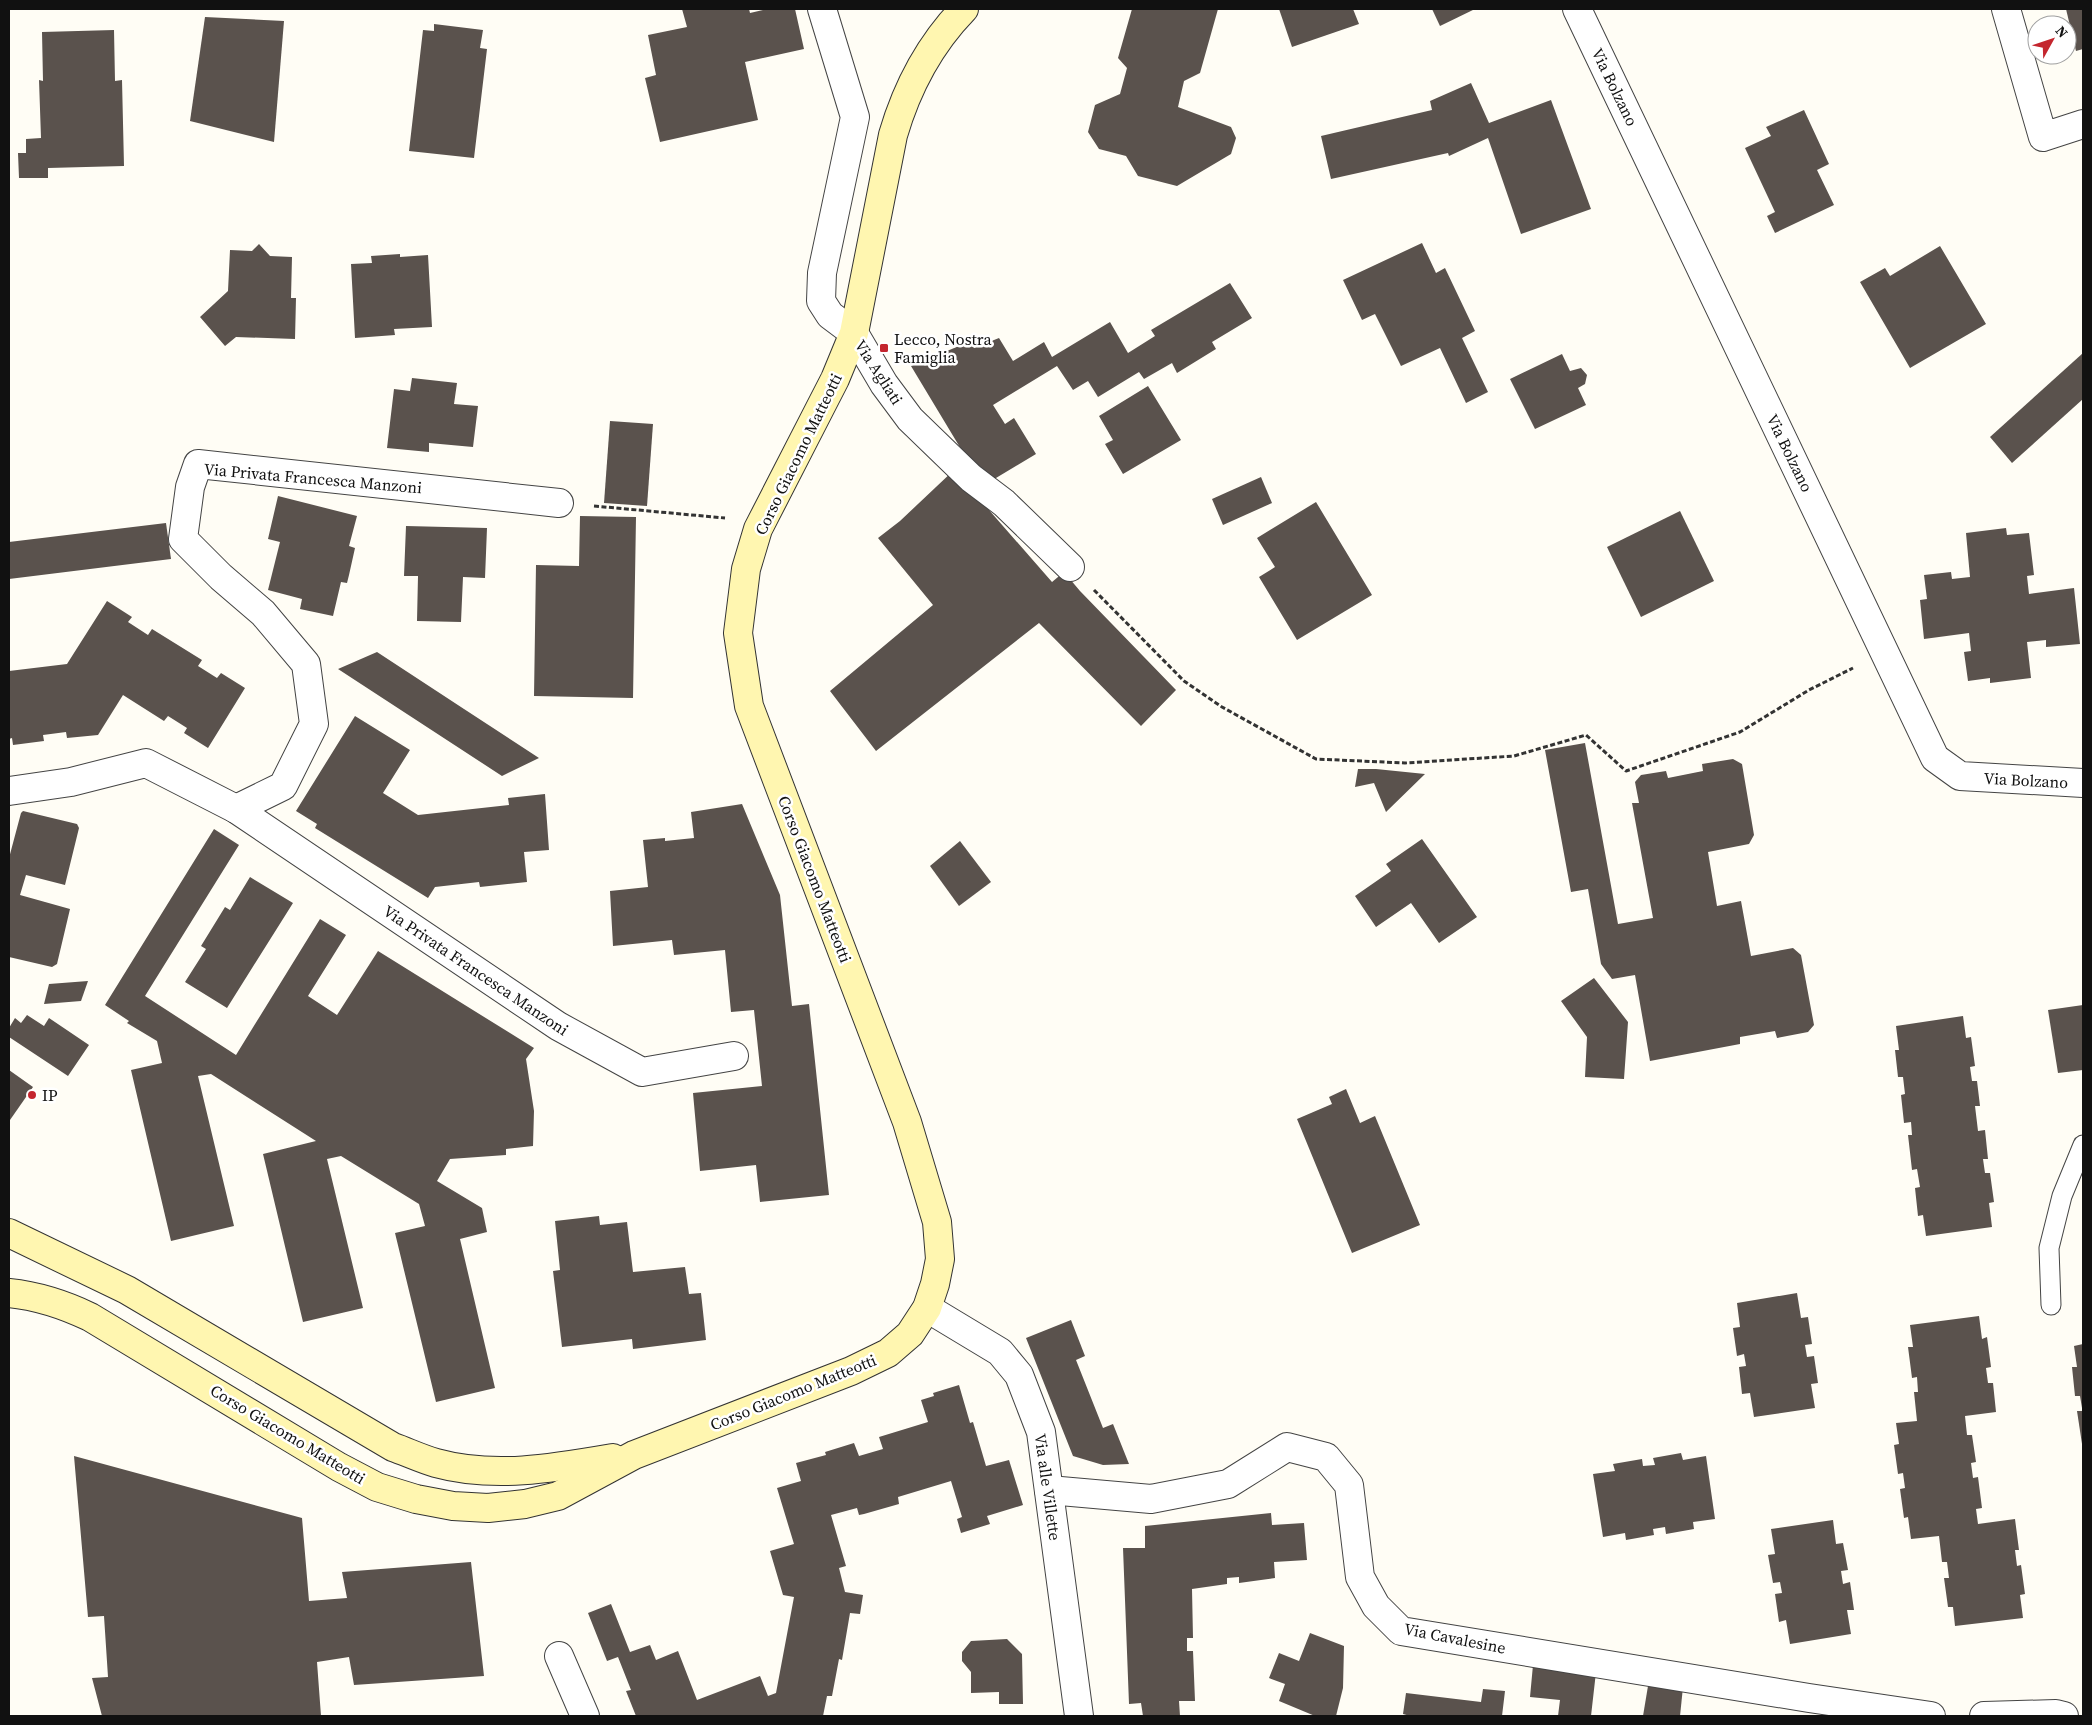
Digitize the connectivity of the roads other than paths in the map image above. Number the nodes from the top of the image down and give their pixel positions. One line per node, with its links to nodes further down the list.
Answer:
1 (822, 9): 6 (street, Via Agliati)
2 (964, 9): 6 (main road, Corso Giacomo Matteotti)
3 (1577, 9): 9 (street, Via Bolzano)
4 (2006, 9): 5 (street)
5 (2083, 124)
6 (854, 333): 8 (street, Via Agliati); 17 (main road, Corso Giacomo Matteotti)
7 (558, 503): 11 (street, Via Privata Francesca Manzoni)
8 (1070, 567)
9 (2083, 783)
10 (9, 792): 11 (street, Via Privata Francesca Manzoni)
11 (236, 809): 12 (street, Via Privata Francesca Manzoni)
12 (734, 1056)
13 (2083, 1145): 16 (lane)
14 (9, 1233): 18 (main road, Corso Giacomo Matteotti)
15 (9, 1293): 18 (main road, Corso Giacomo Matteotti)
16 (2051, 1305)
17 (926, 1308): 18 (main road, Corso Giacomo Matteotti); 19 (street, Via alle Villette)
18 (634, 1455)
19 (1048, 1490): 22 (street, Via alle Villette); 23 (street, Via Cavalesine)
20 (559, 1656): 21 (street)
21 (585, 1716)
22 (1079, 1716)
23 (1931, 1716)
24 (1984, 1716): 25 (street)
25 (2064, 1716)

